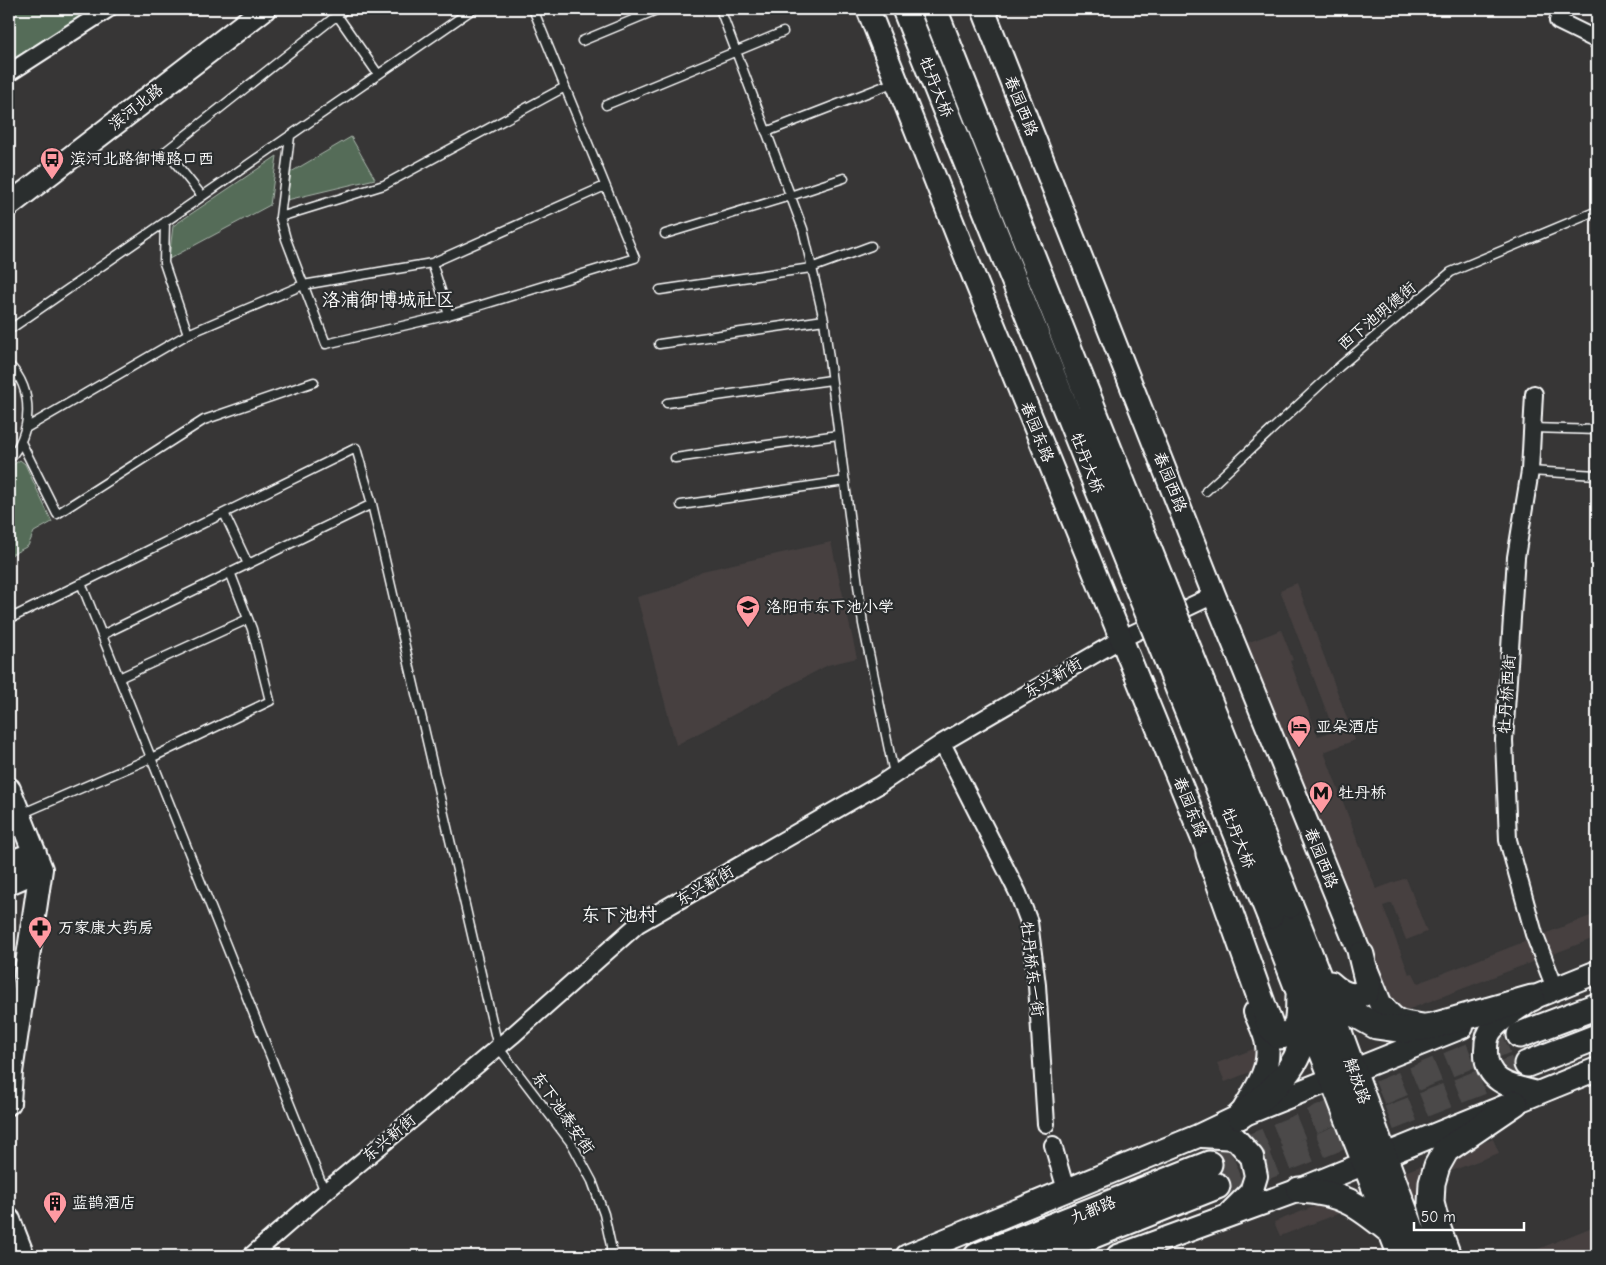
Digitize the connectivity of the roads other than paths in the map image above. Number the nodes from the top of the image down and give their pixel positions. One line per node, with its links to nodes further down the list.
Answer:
1 (108, 9): 18 (street)
2 (264, 9): 29 (street, 滨河北路)
3 (345, 9): 13 (lane)
4 (473, 9): 19 (lane)
5 (533, 9): 21 (lane)
6 (659, 9): 16 (lane)
7 (720, 9): 17 (lane)
8 (868, 9): 20 (street, 春园东路)
9 (904, 9): 81 (main road, 牡丹大桥, bridge)
10 (934, 9): 81 (main road, 牡丹大桥, bridge)
11 (983, 9): 66 (street, 春园西路)
12 (1562, 9): 15 (street)
13 (337, 15): 19 (lane); 27 (lane)
14 (783, 32): 17 (lane)
15 (1597, 40)
16 (582, 41)
17 (736, 52): 22 (lane); 23 (lane)
18 (9, 73)
19 (378, 74): 24 (lane)
20 (897, 81): 23 (lane); 70 (street, 春园东路)
21 (565, 86): 26 (lane); 31 (lane)
22 (606, 106)
23 (766, 132): 28 (lane)
24 (290, 136): 27 (lane); 31 (lane)
25 (844, 178): 28 (lane)
26 (606, 186): 35 (lane); 39 (lane)
27 (202, 196): 32 (lane)
28 (790, 196): 33 (lane); 36 (lane)
29 (9, 205)
30 (1597, 211): 59 (lane, 西下池明德街)
31 (280, 216): 37 (lane)
32 (165, 222): 41 (lane); 42 (lane)
33 (665, 234)
34 (871, 246): 36 (lane)
35 (432, 263): 37 (lane); 39 (lane)
36 (811, 268): 38 (lane); 40 (lane)
37 (303, 285): 39 (lane); 42 (lane)
38 (660, 290)
39 (449, 316)
40 (824, 320): 43 (lane); 45 (lane)
41 (9, 330)
42 (188, 334): 49 (lane)
43 (659, 344)
44 (9, 365): 49 (lane)
45 (831, 380): 48 (lane); 52 (lane)
46 (314, 382): 53 (lane)
47 (1534, 394): 50 (street, 牡丹桥西街)
48 (667, 403)
49 (26, 428): 53 (lane)
50 (1533, 428): 51 (lane); 56 (street, 牡丹桥西街)
51 (1597, 430)
52 (838, 435): 54 (lane); 58 (lane)
53 (21, 442): 55 (lane)
54 (675, 458)
55 (9, 459)
56 (1530, 471): 57 (lane); 85 (street, 牡丹桥西街)
57 (1597, 475)
58 (845, 481): 61 (lane); 74 (lane)
59 (1206, 491)
60 (372, 504): 62 (lane); 63 (lane); 92 (lane)
61 (681, 505)
62 (224, 513): 63 (lane); 65 (lane)
63 (248, 564): 64 (lane)
64 (230, 572): 68 (lane); 69 (lane)
65 (81, 583): 67 (lane); 69 (lane)
66 (1214, 595): 70 (street, 东兴新街); 82 (street, 春园西路)
67 (9, 618)
68 (248, 619): 71 (lane); 73 (lane)
69 (102, 635): 71 (lane)
70 (1121, 639): 72 (street, 东兴新街); 77 (street, 春园东路)
71 (119, 678): 73 (lane)
72 (942, 743): 74 (street, 东兴新街); 101 (street, 牡丹桥东一街)
73 (151, 758): 76 (lane); 107 (lane)
74 (894, 774): 92 (street, 东兴新街)
75 (9, 789): 76 (street)
76 (19, 815): 78 (street)
77 (1209, 854): 86 (main road); 100 (street, 春园东路)
78 (38, 861): 79 (street); 80 (street); 97 (street)
79 (9, 863)
80 (9, 883)
81 (1280, 911): 84 (main road, 解放路); 86 (main road, 解放路)
82 (1361, 955): 84 (main road); 89 (street, 春园西路)
83 (1597, 972): 85 (street)
84 (1318, 973): 89 (main road); 95 (main road, 解放路)
85 (1555, 988): 87 (street)
86 (1299, 993): 95 (main road, 解放路); 100 (main road)
87 (1532, 998): 89 (main road); 95 (street); 96 (street)
88 (1597, 1006): 90 (main road)
89 (1433, 1026)
90 (1520, 1035)
91 (1597, 1037): 93 (main road)
92 (498, 1047): 107 (street, 东兴新街); 113 (lane, 东下池泰安街)
93 (1528, 1064)
94 (1597, 1069): 96 (street)
95 (1343, 1076): 100 (street); 104 (main road, 解放路)
96 (1538, 1093): 99 (street)
97 (9, 1099): 98 (street)
98 (9, 1103)
99 (1515, 1103): 104 (street); 120 (main road)
100 (1240, 1116): 102 (street)
101 (1046, 1124)
102 (1198, 1136): 105 (street); 108 (street)
103 (1053, 1145): 105 (street)
104 (1375, 1160): 106 (street); 110 (main road, 解放路); 119 (main road, 解放路)
105 (1066, 1190): 114 (street)
106 (1299, 1190): 108 (street); 110 (main road)
107 (325, 1192): 112 (street, 东兴新街)
108 (1227, 1216): 117 (street)
109 (9, 1220): 111 (street)
110 (1391, 1232): 118 (main road, 解放路)
111 (23, 1256)
112 (251, 1256)
113 (611, 1256)
114 (907, 1256)
115 (976, 1256): 116 (main road, 九都路)
116 (1041, 1256)
117 (1118, 1256)
118 (1401, 1256)
119 (1422, 1256)
120 (1448, 1256)

